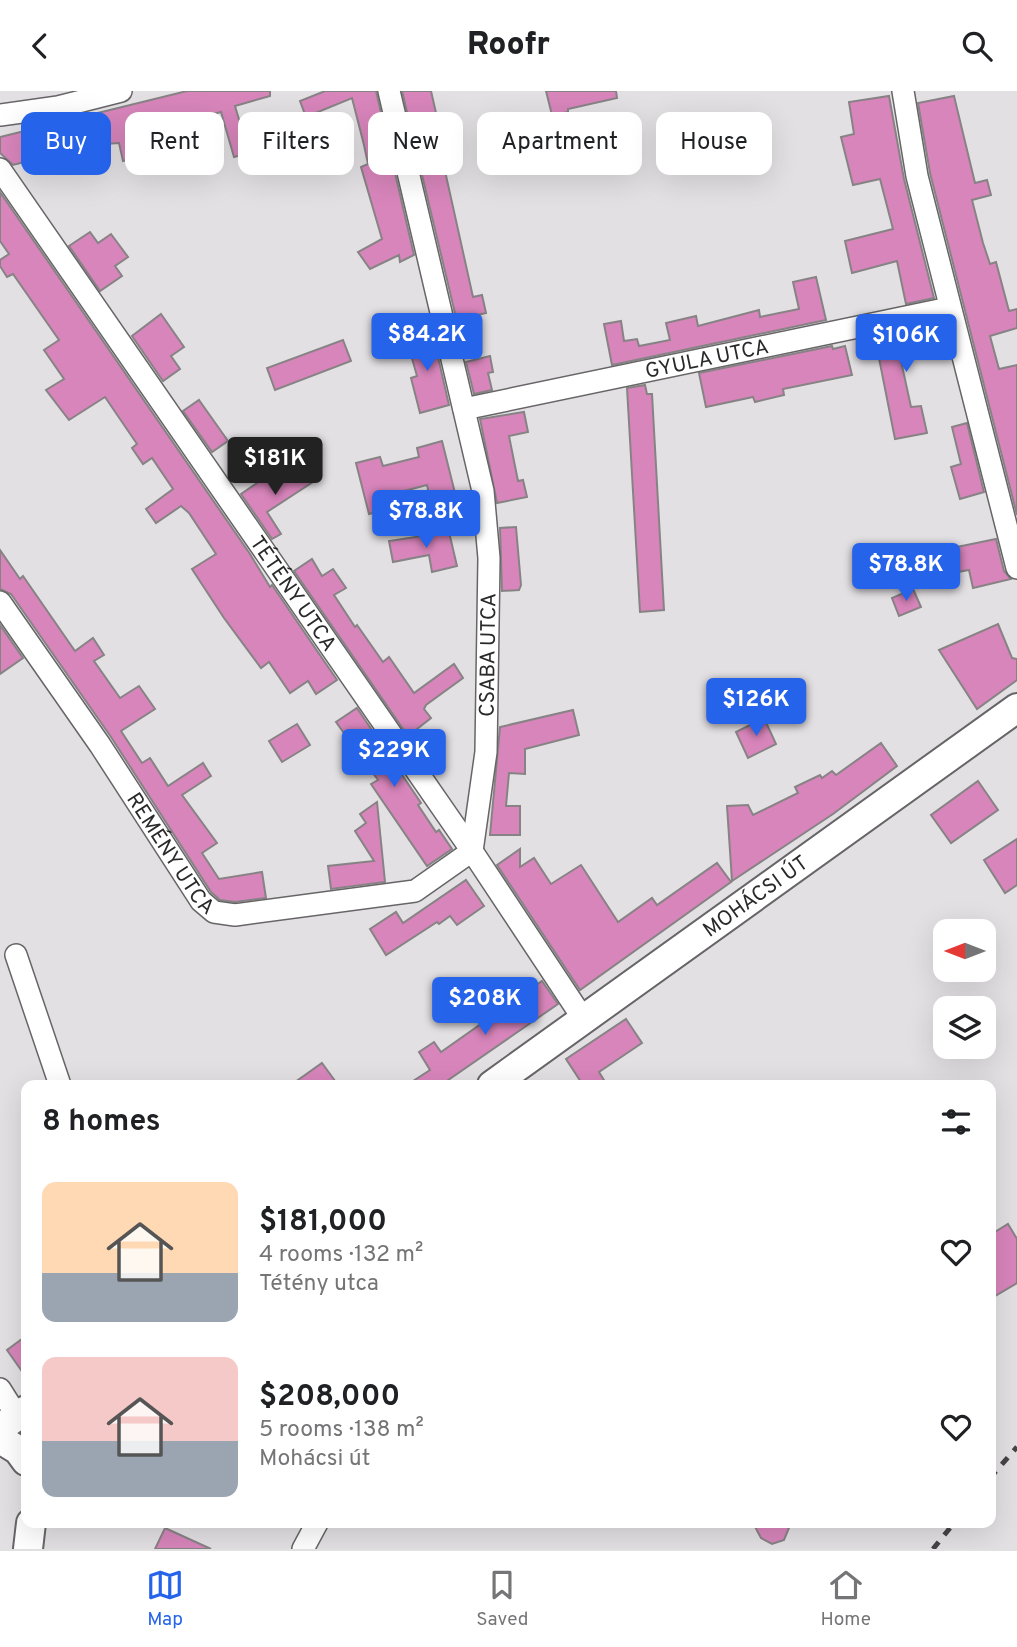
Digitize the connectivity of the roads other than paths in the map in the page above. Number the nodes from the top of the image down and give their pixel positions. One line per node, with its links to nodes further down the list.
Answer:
1 (121, 91): 4 (street)
2 (389, 91): 7 (street, CSABA UTCA)
3 (903, 91): 6 (street)
4 (0, 115)
5 (0, 169): 11 (street, TÉTÉNY UTCA)
6 (949, 308): 7 (street, GYULA UTCA); 8 (street)
7 (464, 409): 11 (street, CSABA UTCA)
8 (1017, 568)
9 (0, 602): 11 (street, REMÉNY UTCA)
10 (1017, 708): 13 (main road, MOHÁCSI ÚT)
11 (472, 851): 13 (street, TÉTÉNY UTCA)
12 (16, 955): 14 (street)
13 (584, 1020): 15 (main road, MOHÁCSI ÚT)
14 (58, 1080)
15 (499, 1080)
16 (0, 1389): 17 (street)
17 (15, 1418)
18 (0, 1439): 19 (main road)
19 (21, 1454)
20 (30, 1528): 22 (main road)
21 (314, 1528): 23 (street)
22 (28, 1549)
23 (303, 1549)

